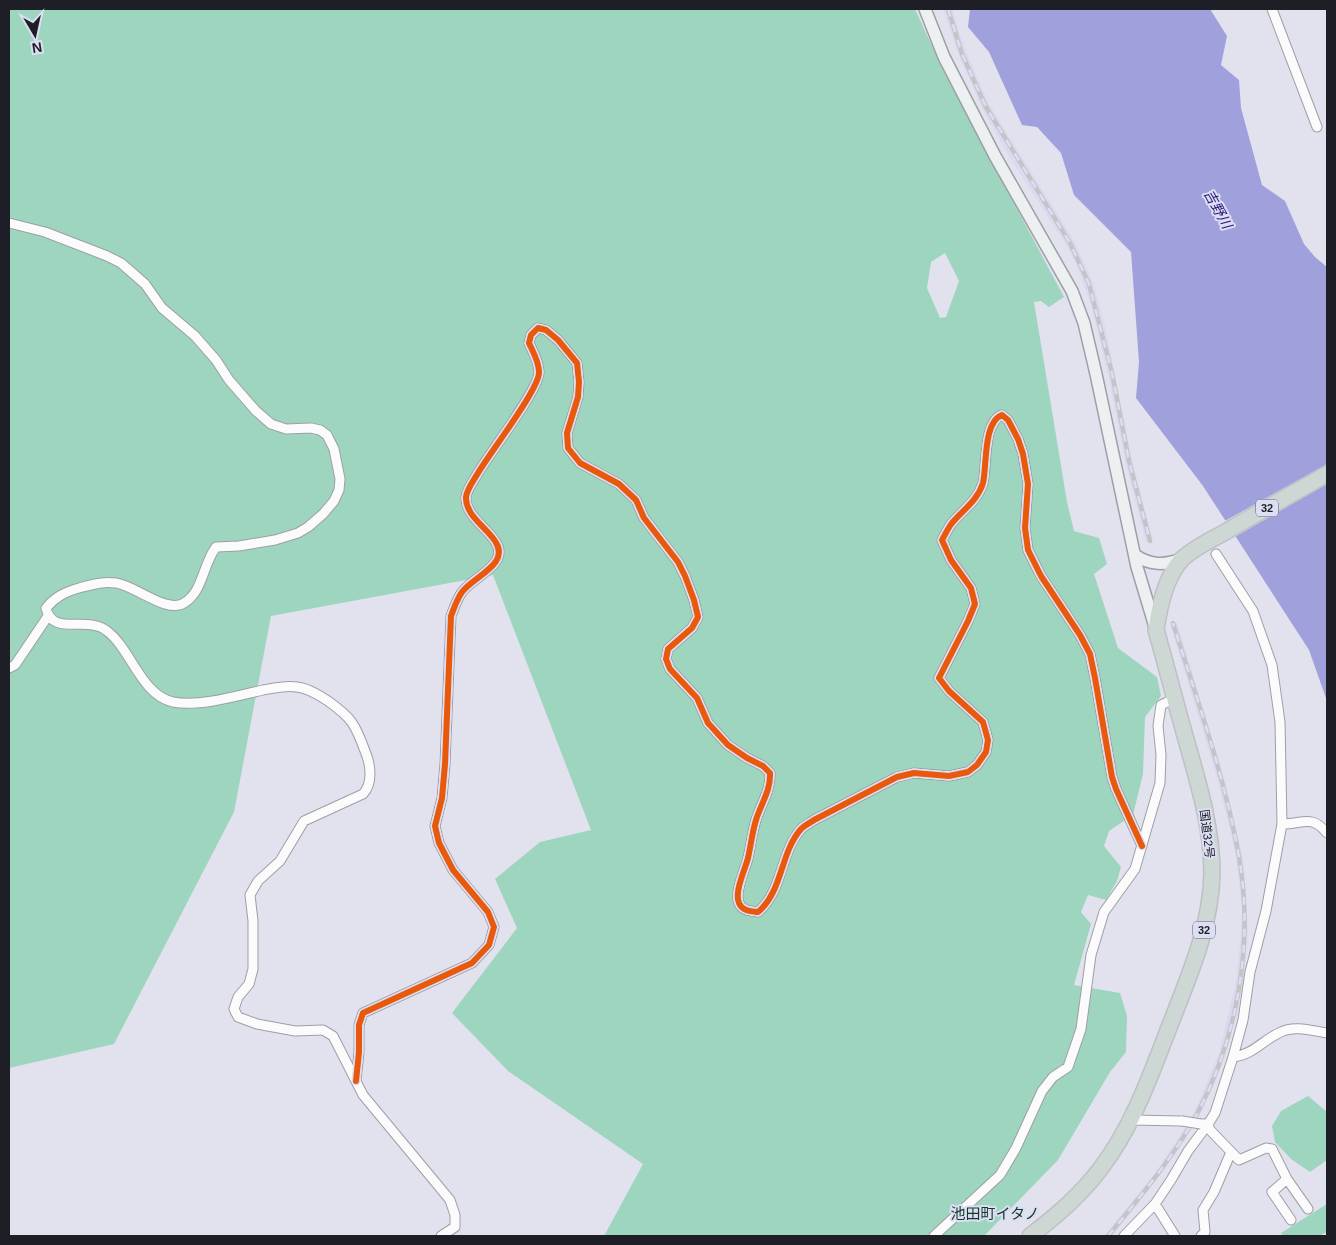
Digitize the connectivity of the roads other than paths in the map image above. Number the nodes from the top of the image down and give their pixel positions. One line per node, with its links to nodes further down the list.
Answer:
1 (925, 9): 7 (street)
2 (1272, 9): 3 (street)
3 (1317, 127)
4 (9, 223): 9 (street)
5 (1327, 474): 8 (highway, 国道32号 / 32)
6 (1216, 554): 13 (street)
7 (1135, 555): 8 (street); 10 (street)
8 (1183, 559): 10 (highway, 国道32号 / 32)
9 (48, 616): 11 (street); 18 (street)
10 (1156, 630): 12 (highway, 国道32号 / 32)
11 (9, 668)
12 (1174, 699): 15 (street); 19 (highway, 国道32号 / 32)
13 (1282, 824): 14 (street); 17 (street)
14 (1327, 833)
15 (1142, 846): 18 (street); 27 (street)
16 (1327, 1033): 17 (street)
17 (1233, 1057): 20 (street)
18 (356, 1081): 26 (street)
19 (1130, 1120): 20 (street, bridge); 28 (highway, 国道32号 / 32)
20 (1205, 1124): 21 (street); 23 (street)
21 (1231, 1152): 22 (street); 31 (street)
22 (1288, 1179): 24 (street); 25 (street)
23 (1154, 1204): 29 (street); 30 (street)
24 (1308, 1209)
25 (1291, 1220)
26 (442, 1236)
27 (934, 1236)
28 (1030, 1236)
29 (1124, 1236)
30 (1175, 1236)
31 (1201, 1236)

